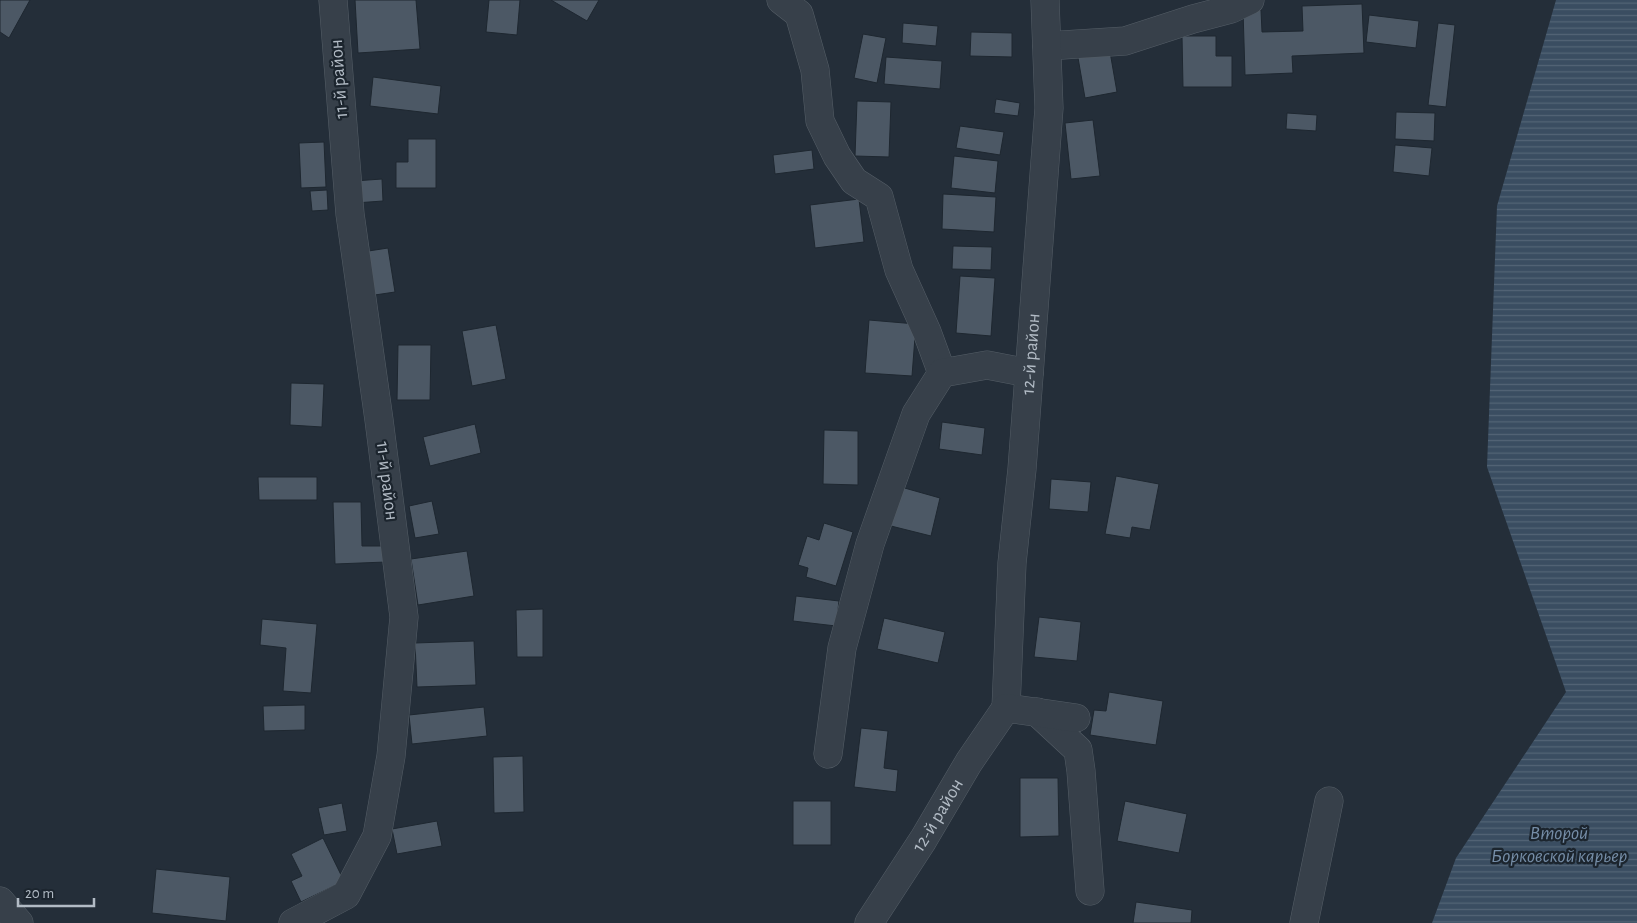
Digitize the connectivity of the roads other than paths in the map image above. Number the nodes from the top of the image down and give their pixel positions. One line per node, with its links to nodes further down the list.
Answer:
1 (333, 0): 16 (street, 11-й район)
2 (781, 0): 6 (street)
3 (1045, 0): 5 (street, 12-й район)
4 (1250, 0): 5 (street)
5 (1047, 46): 7 (street, 12-й район)
6 (942, 373): 7 (street); 11 (street)
7 (1029, 373): 8 (street, 12-й район)
8 (1006, 708): 9 (street); 17 (street, 12-й район)
9 (1037, 712): 10 (street); 13 (street)
10 (1076, 718)
11 (828, 754)
12 (1329, 801): 18 (street)
13 (1090, 890)
14 (0, 900): 15 (street)
15 (19, 923)
16 (293, 923)
17 (869, 923)
18 (1304, 923)

